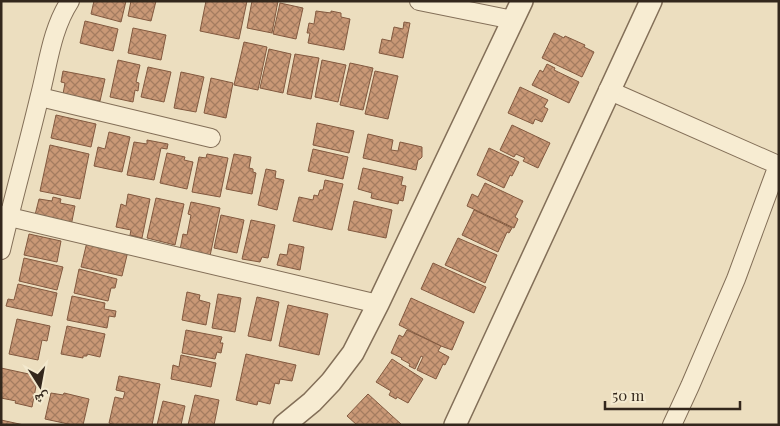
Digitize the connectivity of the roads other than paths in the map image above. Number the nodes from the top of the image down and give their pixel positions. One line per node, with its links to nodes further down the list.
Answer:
1 (70, 1): 6 (street)
2 (419, 1): 4 (street)
3 (651, 1): 5 (street)
4 (518, 10): 11 (street)
5 (608, 90): 8 (street); 13 (street)
6 (40, 97): 7 (street); 9 (street)
7 (211, 138)
8 (779, 165): 14 (street)
9 (5, 216): 10 (street); 11 (street)
10 (1, 250)
11 (378, 304): 12 (street)
12 (284, 425)
13 (455, 425)
14 (672, 425)

